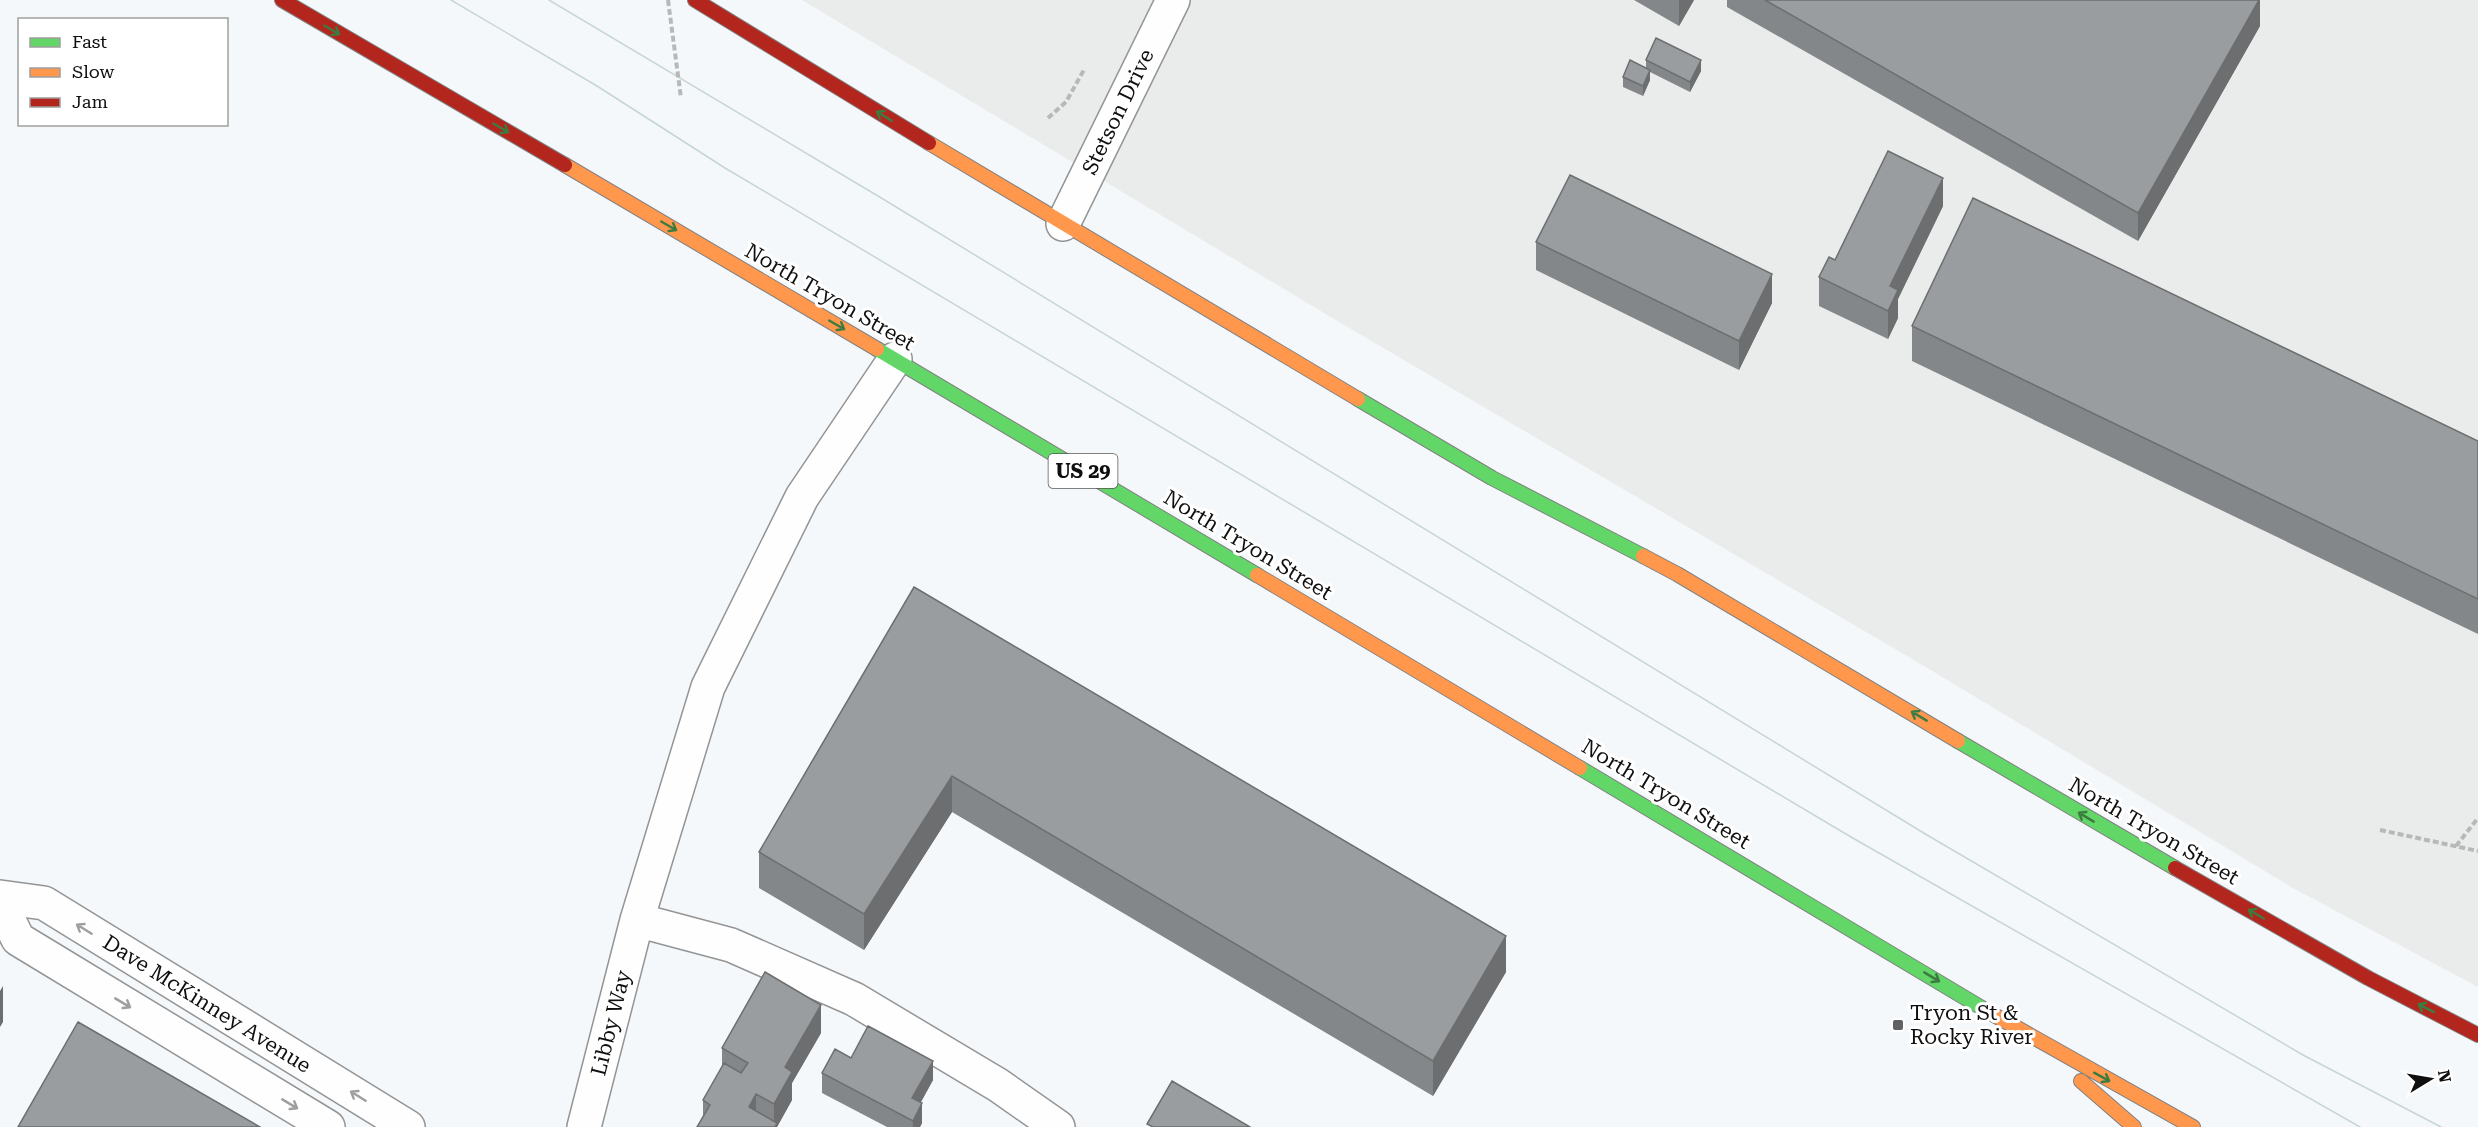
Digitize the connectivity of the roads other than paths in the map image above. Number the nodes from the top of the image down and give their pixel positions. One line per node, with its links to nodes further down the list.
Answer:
1 (282, 0): 5 (main road, North Tryon Street / US 29, one-way to 5)
2 (695, 0): 4 (main road, North Tryon Street, one-way to 2)
3 (1173, 0): 4 (street, Stetson Drive)
4 (1063, 224): 9 (main road, North Tryon Street, one-way to 4)
5 (895, 358): 8 (street, Libby Way); 10 (main road, North Tryon Street / US 29, one-way to 10)
6 (0, 897): 12 (street, Dave McKinney Avenue, one-way to 6)
7 (0, 902): 11 (street, Dave McKinney Avenue, one-way to 11)
8 (637, 920): 13 (street, Libby Way); 14 (street)
9 (2478, 1035)
10 (2032, 1038): 15 (main road); 16 (main road, North Tryon Street, one-way to 16)
11 (328, 1127)
12 (408, 1127)
13 (584, 1127)
14 (1058, 1127)
15 (2134, 1127)
16 (2193, 1127)

